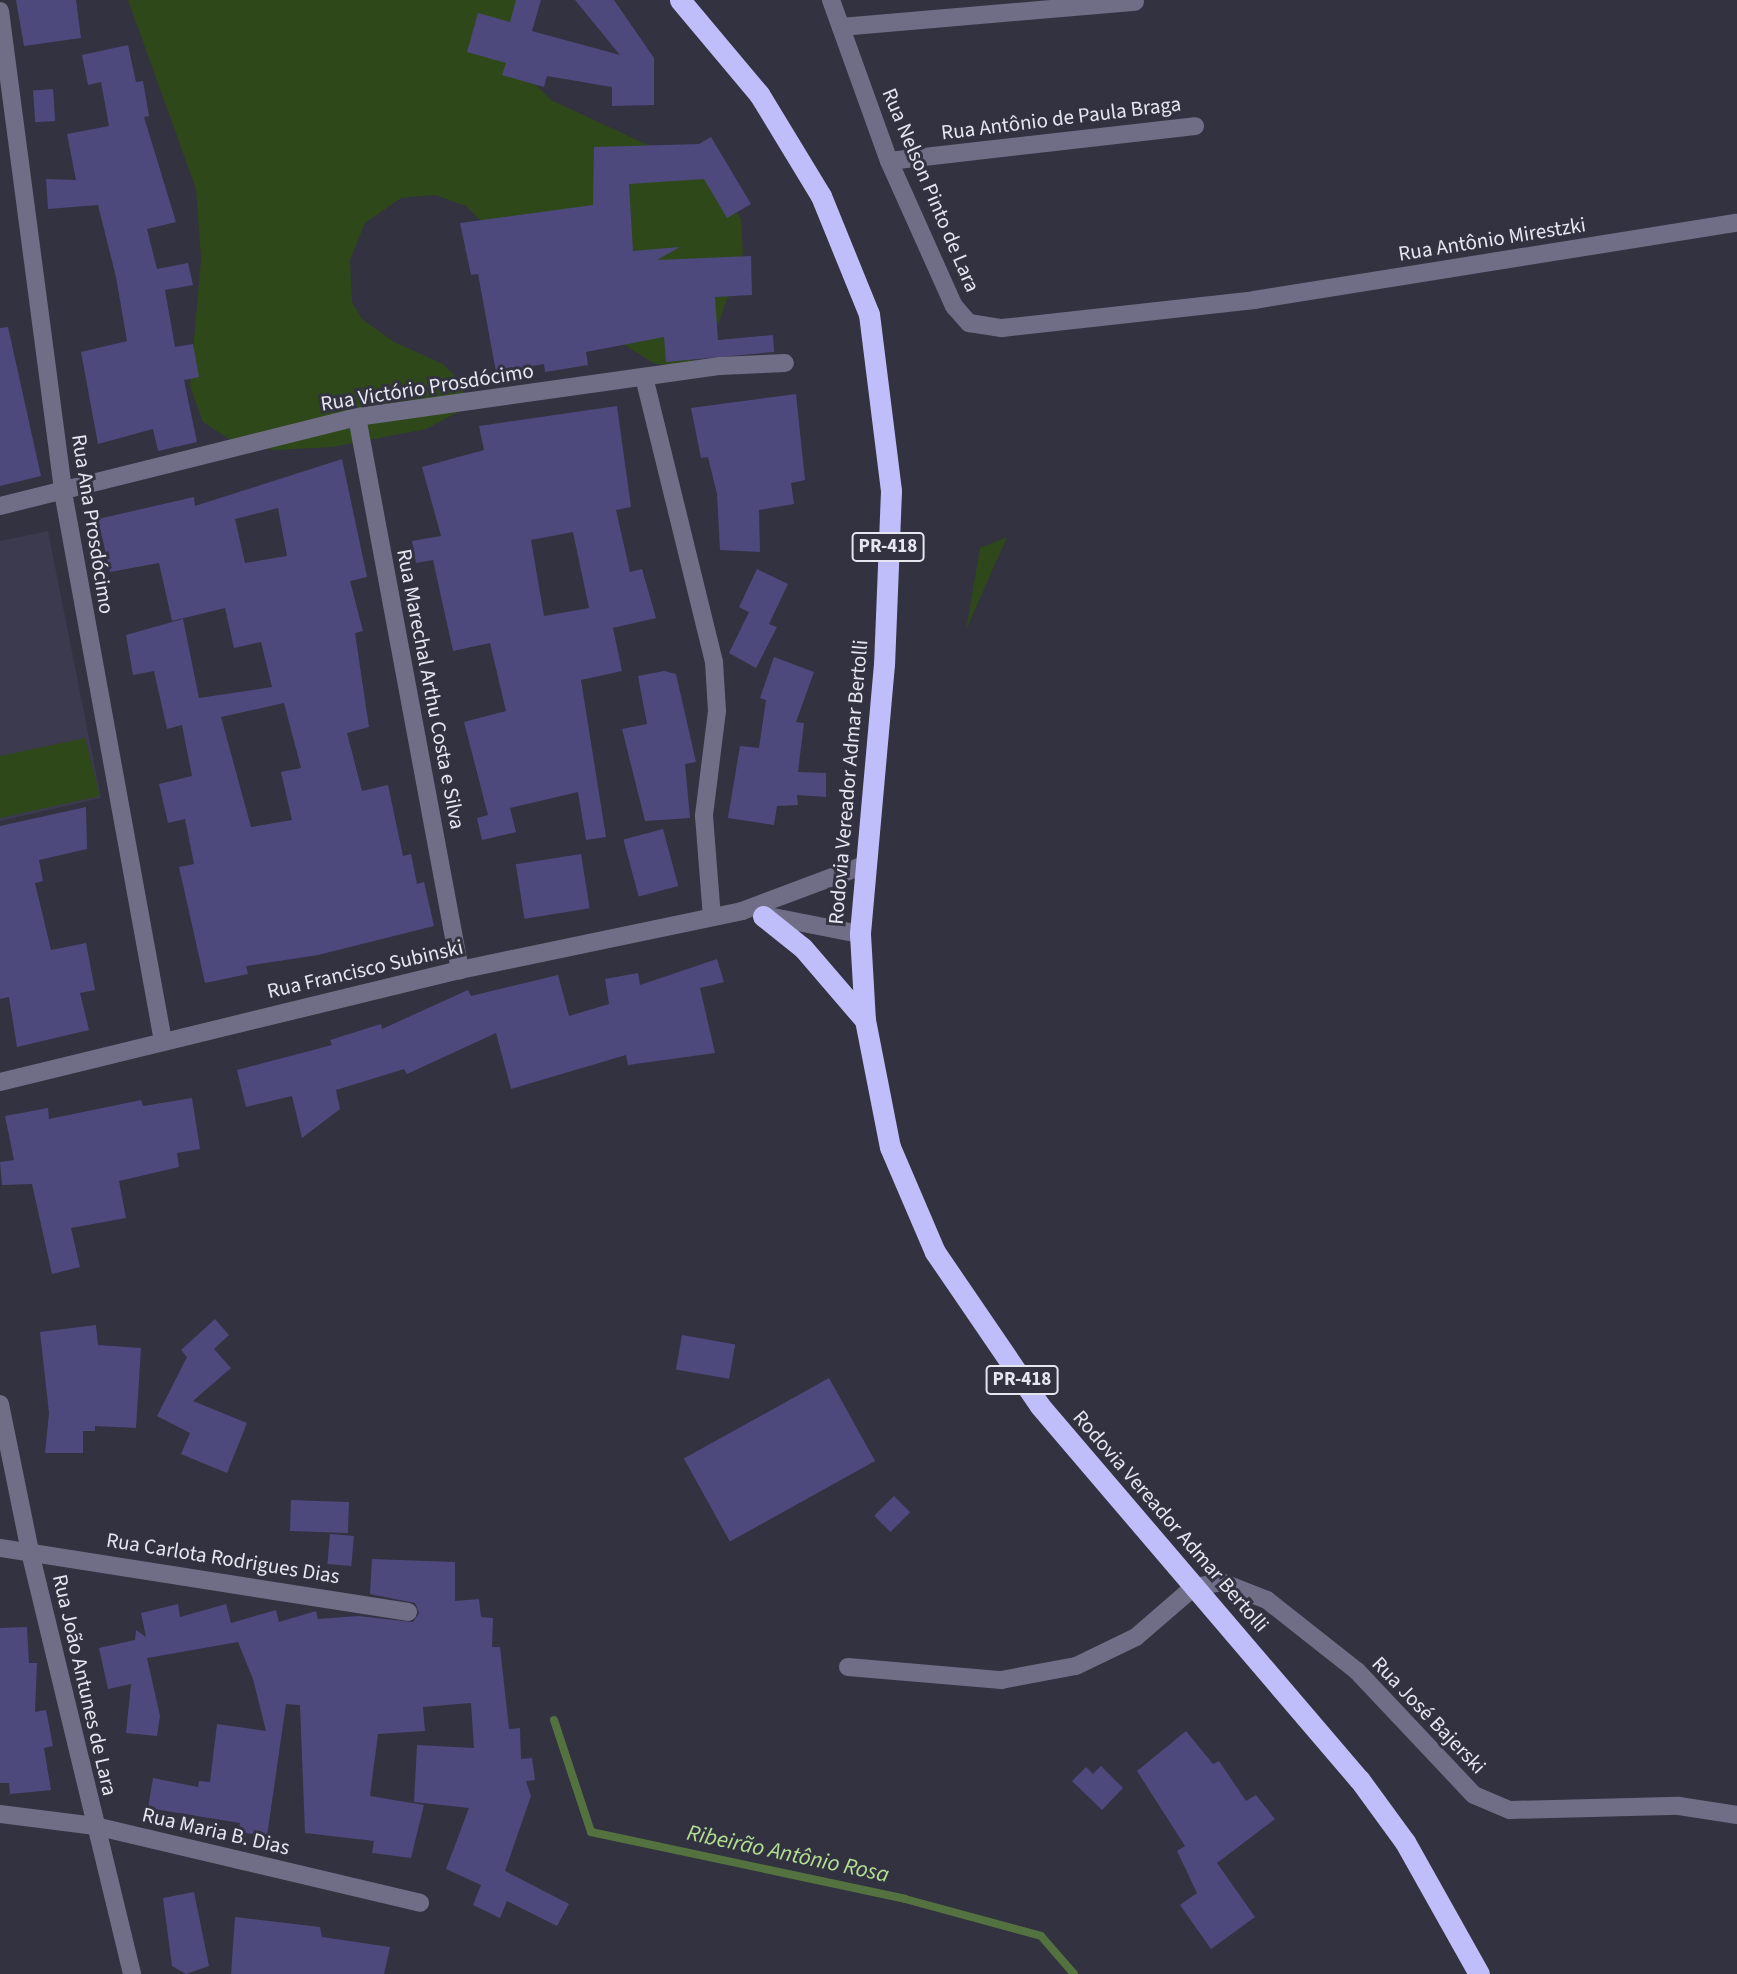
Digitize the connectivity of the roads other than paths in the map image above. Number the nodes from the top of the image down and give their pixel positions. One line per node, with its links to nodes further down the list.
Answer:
1 (680, 0): 15 (highway, Rodovia Vereador Admar Bertolli / PR-418)
2 (831, 0): 5 (street, Rua Nelson Pinto de Lara)
3 (1135, 2): 5 (street)
4 (0, 14): 13 (street, Rua Ana Prosdócimo)
5 (841, 27): 7 (street, Rua Nelson Pinto de Lara)
6 (1195, 126): 7 (street, Rua Antônio de Paula Braga)
7 (889, 161): 9 (street, Rua Nelson Pinto de Lara)
8 (1737, 223): 9 (street, Rua Antônio Mirestzki)
9 (1254, 300)
10 (785, 363): 11 (street, Rua Victório Prosdócimo)
11 (643, 377): 12 (street, Rua Victório Prosdócimo); 18 (street)
12 (357, 417): 13 (street, Rua Victório Prosdócimo); 20 (street, Rua Marechal Arthu Costa e Silva)
13 (63, 492): 14 (street, Rua Victório Prosdócimo); 22 (street, Rua Ana Prosdócimo)
14 (0, 506)
15 (862, 866): 16 (street, Rua Francisco Subinski); 19 (highway, Rodovia Vereador Admar Bertolli / PR-418)
16 (742, 911): 17 (street, Rua Francisco Subinski); 18 (street, Rua Francisco Subinski)
17 (763, 916): 19 (street, Rua Francisco Subinski); 21 (highway)
18 (712, 917): 20 (street, Rua Francisco Subinski)
19 (860, 934): 21 (highway, Rodovia Vereador Admar Bertolli / PR-418)
20 (460, 970): 22 (street, Rua Francisco Subinski)
21 (866, 1020): 27 (highway, Rodovia Vereador Admar Bertolli / PR-418)
22 (163, 1041): 23 (street, Rua Francisco Subinski)
23 (0, 1082)
24 (0, 1404): 26 (street, Rua João Antunes de Lara)
25 (0, 1548): 26 (street, Rua Carlota Rodrigues Dias)
26 (30, 1552): 28 (street, Rua Carlota Rodrigues Dias); 32 (street, Rua João Antunes de Lara)
27 (1194, 1587): 29 (street); 31 (street, Rua José Bajerski); 35 (highway, Rodovia Vereador Admar Bertolli / PR-418)
28 (408, 1612)
29 (848, 1667)
30 (0, 1814): 32 (street, Rua Maria B. Dias)
31 (1737, 1815)
32 (95, 1826): 33 (street, Rua Maria B. Dias); 34 (street, Rua João Antunes de Lara)
33 (420, 1903)
34 (132, 1974)
35 (1479, 1974)

